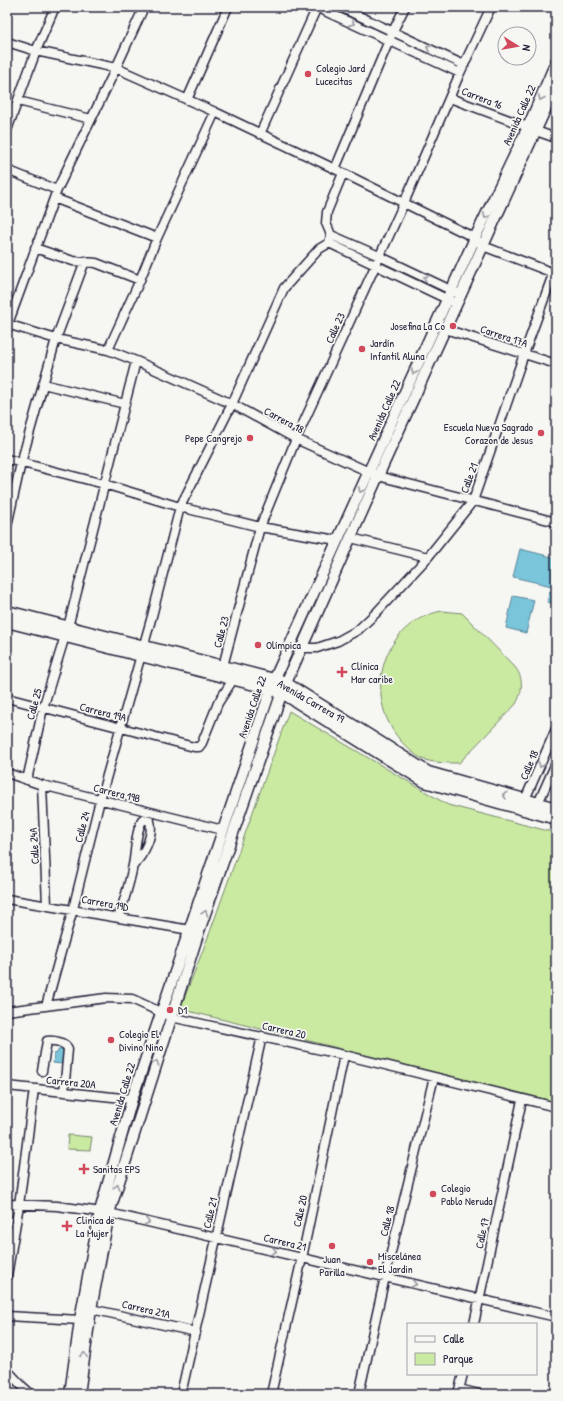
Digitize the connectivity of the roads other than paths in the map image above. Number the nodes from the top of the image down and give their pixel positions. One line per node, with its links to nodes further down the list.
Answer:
1 (55, 7): 11 (street)
2 (144, 7): 14 (street)
3 (228, 7): 19 (street)
4 (317, 7): 9 (street, one-way to 9); 24 (street)
5 (340, 7): 8 (street)
6 (405, 7): 8 (street)
7 (491, 7): 13 (street, Calle 23)
8 (393, 31): 9 (street); 13 (street, one-way to 8)
9 (390, 40): 15 (street); 26 (street)
10 (7, 42): 11 (street)
11 (36, 51): 14 (street); 18 (street)
12 (556, 62): 22 (street, Avenida Calle 22, one-way to 22)
13 (464, 65): 15 (street, Calle 23)
14 (116, 68): 19 (street); 21 (street)
15 (460, 73): 17 (street, Calle 23)
16 (556, 86): 22 (street, Avenida Calle 22)
17 (450, 98): 22 (street, Carrera 16); 31 (street, Calle 23)
18 (18, 100): 21 (street); 23 (street)
19 (187, 100): 20 (street)
20 (215, 112): 24 (street); 32 (street)
21 (91, 119): 29 (street)
22 (532, 129): 25 (street, Carrera 16); 33 (street, Avenida Calle 22, one-way to 33); 35 (street, Avenida Calle 22)
23 (7, 130)
24 (260, 134): 26 (street)
25 (556, 138)
26 (335, 169): 28 (street)
27 (7, 170): 29 (street)
28 (343, 173): 31 (street); 34 (street)
29 (57, 190): 30 (street)
30 (54, 198): 32 (street); 36 (street)
31 (404, 203): 33 (street); 37 (street, Calle 23)
32 (157, 238): 41 (street)
33 (475, 238): 35 (street); 42 (street, Avenida Calle 22)
34 (330, 239): 37 (street); 39 (street); 52 (street, Calle 24)
35 (483, 246): 40 (street); 42 (street, Avenida Calle 22)
36 (35, 248): 38 (street); 43 (street)
37 (379, 256): 39 (street, Calle 23); 42 (street, one-way to 37)
38 (85, 261): 41 (street); 45 (street)
39 (375, 264): 42 (street); 53 (street, Calle 23)
40 (555, 271): 47 (street, Calle 21)
41 (140, 280): 46 (street)
42 (454, 297): 44 (street, Avenida Calle 22); 56 (street, Avenida Calle 22, one-way to 56)
43 (7, 324): 45 (street, Carrera 18)
44 (446, 329): 47 (street, Carrera 17A); 56 (street, Avenida Calle 22)
45 (56, 339): 46 (street, Carrera 18); 50 (street)
46 (108, 350): 48 (street, Carrera 18)
47 (524, 354): 49 (street, Carrera 17A); 58 (street, Calle 21)
48 (136, 361): 51 (street, Calle 25); 52 (street, Carrera 18)
49 (556, 364)
50 (43, 384): 51 (street); 55 (street)
51 (125, 404): 57 (street, Calle 25)
52 (232, 404): 53 (street, Carrera 18); 59 (street, Calle 24)
53 (296, 439): 56 (street, Carrera 18); 62 (street, Calle 23)
54 (7, 459): 55 (street)
55 (21, 463): 57 (street); 61 (street)
56 (374, 474): 58 (street, Carrera 18); 63 (street, Avenida Calle 22); 64 (street, Avenida Calle 22, one-way to 64)
57 (104, 484): 59 (street); 68 (street, Calle 25)
58 (473, 501): 60 (street, Carrera 18); 65 (street, Calle 21)
59 (180, 507): 62 (street); 70 (street, Calle 24)
60 (556, 522)
61 (7, 526)
62 (260, 527): 64 (street); 71 (street, Calle 23)
63 (351, 538): 65 (street); 69 (street, Avenida Calle 22)
64 (337, 540): 73 (street, Avenida Calle 22)
65 (428, 557): 69 (street, Calle 21)
66 (7, 612): 68 (main road, Avenida Carrera 19)
67 (7, 621): 68 (main road, Avenida Carrera 19)
68 (67, 632): 70 (main road, Avenida Carrera 19); 75 (street, Calle 25)
69 (302, 648): 73 (street, Avenida Calle 22)
70 (142, 650): 71 (main road, Avenida Carrera 19); 72 (main road, Avenida Carrera 19); 76 (street, Calle 24)
71 (223, 666): 73 (main road, Avenida Carrera 19)
72 (234, 678): 73 (main road, Avenida Carrera 19); 76 (street, Carrera 19A)
73 (278, 686): 83 (main road, Avenida Carrera 19); 87 (street, Avenida Calle 22); 93 (street, Avenida Calle 22, one-way to 73)
74 (7, 698): 75 (street, Carrera 19A)
75 (43, 708): 76 (street, Carrera 19A); 80 (street, Calle 25)
76 (120, 727): 82 (street, Calle 24)
77 (556, 729): 83 (street, Calle 18, one-way to 83)
78 (556, 763): 84 (street)
79 (7, 773): 80 (street, Carrera 19B)
80 (27, 780): 81 (street, Carrera 19B)
81 (42, 785): 82 (street, Carrera 19B); 90 (street, Calle 24A)
82 (100, 800): 87 (street, Carrera 19B); 91 (street, Calle 24)
83 (523, 805): 84 (main road, Avenida Carrera 19)
84 (536, 809): 85 (main road, Avenida Carrera 19); 86 (main road, Avenida Carrera 19)
85 (556, 809)
86 (556, 818)
87 (223, 830): 93 (street, Avenida Calle 22)
88 (133, 866): 88 (street); 92 (street)
89 (7, 899): 90 (street, Carrera 19D)
90 (47, 905): 91 (street, Carrera 19D)
91 (73, 909): 92 (street, Carrera 19D); 94 (street, Calle 24)
92 (119, 917): 93 (street, Carrera 19D)
93 (194, 930): 96 (street, Avenida Calle 22); 97 (street, Avenida Calle 22)
94 (46, 1006): 95 (street, Carrera 20); 96 (street, Carrera 20)
95 (7, 1011)
96 (161, 1013): 97 (street, Carrera 20); 105 (street, Avenida Calle 22)
97 (171, 1017): 98 (street, Carrera 20); 110 (street, Avenida Calle 22, one-way to 97)
98 (262, 1036): 99 (street, Carrera 20); 111 (street, Calle 21)
99 (344, 1055): 101 (street, Carrera 20); 112 (street, Calle 20)
100 (42, 1071): 104 (street)
101 (434, 1077): 106 (street, Carrera 20); 114 (street, Calle 18)
102 (7, 1086): 103 (street, Carrera 20A)
103 (34, 1089): 104 (street, Carrera 20A); 109 (street)
104 (64, 1092): 105 (street, Carrera 20A)
105 (132, 1099): 110 (street, Avenida Calle 22)
106 (522, 1100): 107 (street, Carrera 20); 115 (street, Calle 17)
107 (556, 1108)
108 (7, 1204): 109 (street, Carrera 21)
109 (19, 1205): 110 (street, Carrera 21); 113 (street)
110 (105, 1212): 111 (street, Carrera 21, one-way to 111); 116 (street, Avenida Calle 22); 119 (street, Avenida Calle 22)
111 (216, 1238): 112 (street, Carrera 21, one-way to 112); 121 (street, Calle 21)
112 (302, 1258): 114 (street, Carrera 21); 129 (street, Calle 20)
113 (7, 1276)
114 (384, 1277): 115 (street, Carrera 21, one-way to 115); 130 (street, Calle 18)
115 (480, 1299): 118 (street, Carrera 21); 120 (street, Calle 17)
116 (91, 1308): 121 (street, Carrera 21A); 127 (street, Avenida Calle 22, one-way to 116)
117 (7, 1316): 119 (street)
118 (556, 1317)
119 (80, 1320): 126 (street, Avenida Calle 22)
120 (474, 1323)
121 (196, 1332): 128 (street, Calle 21)
122 (7, 1370): 125 (street)
123 (463, 1375): 124 (street)
124 (459, 1392): 131 (street)
125 (31, 1394)
126 (70, 1394)
127 (79, 1394)
128 (180, 1394)
129 (271, 1394)
130 (358, 1394)
131 (479, 1394)

